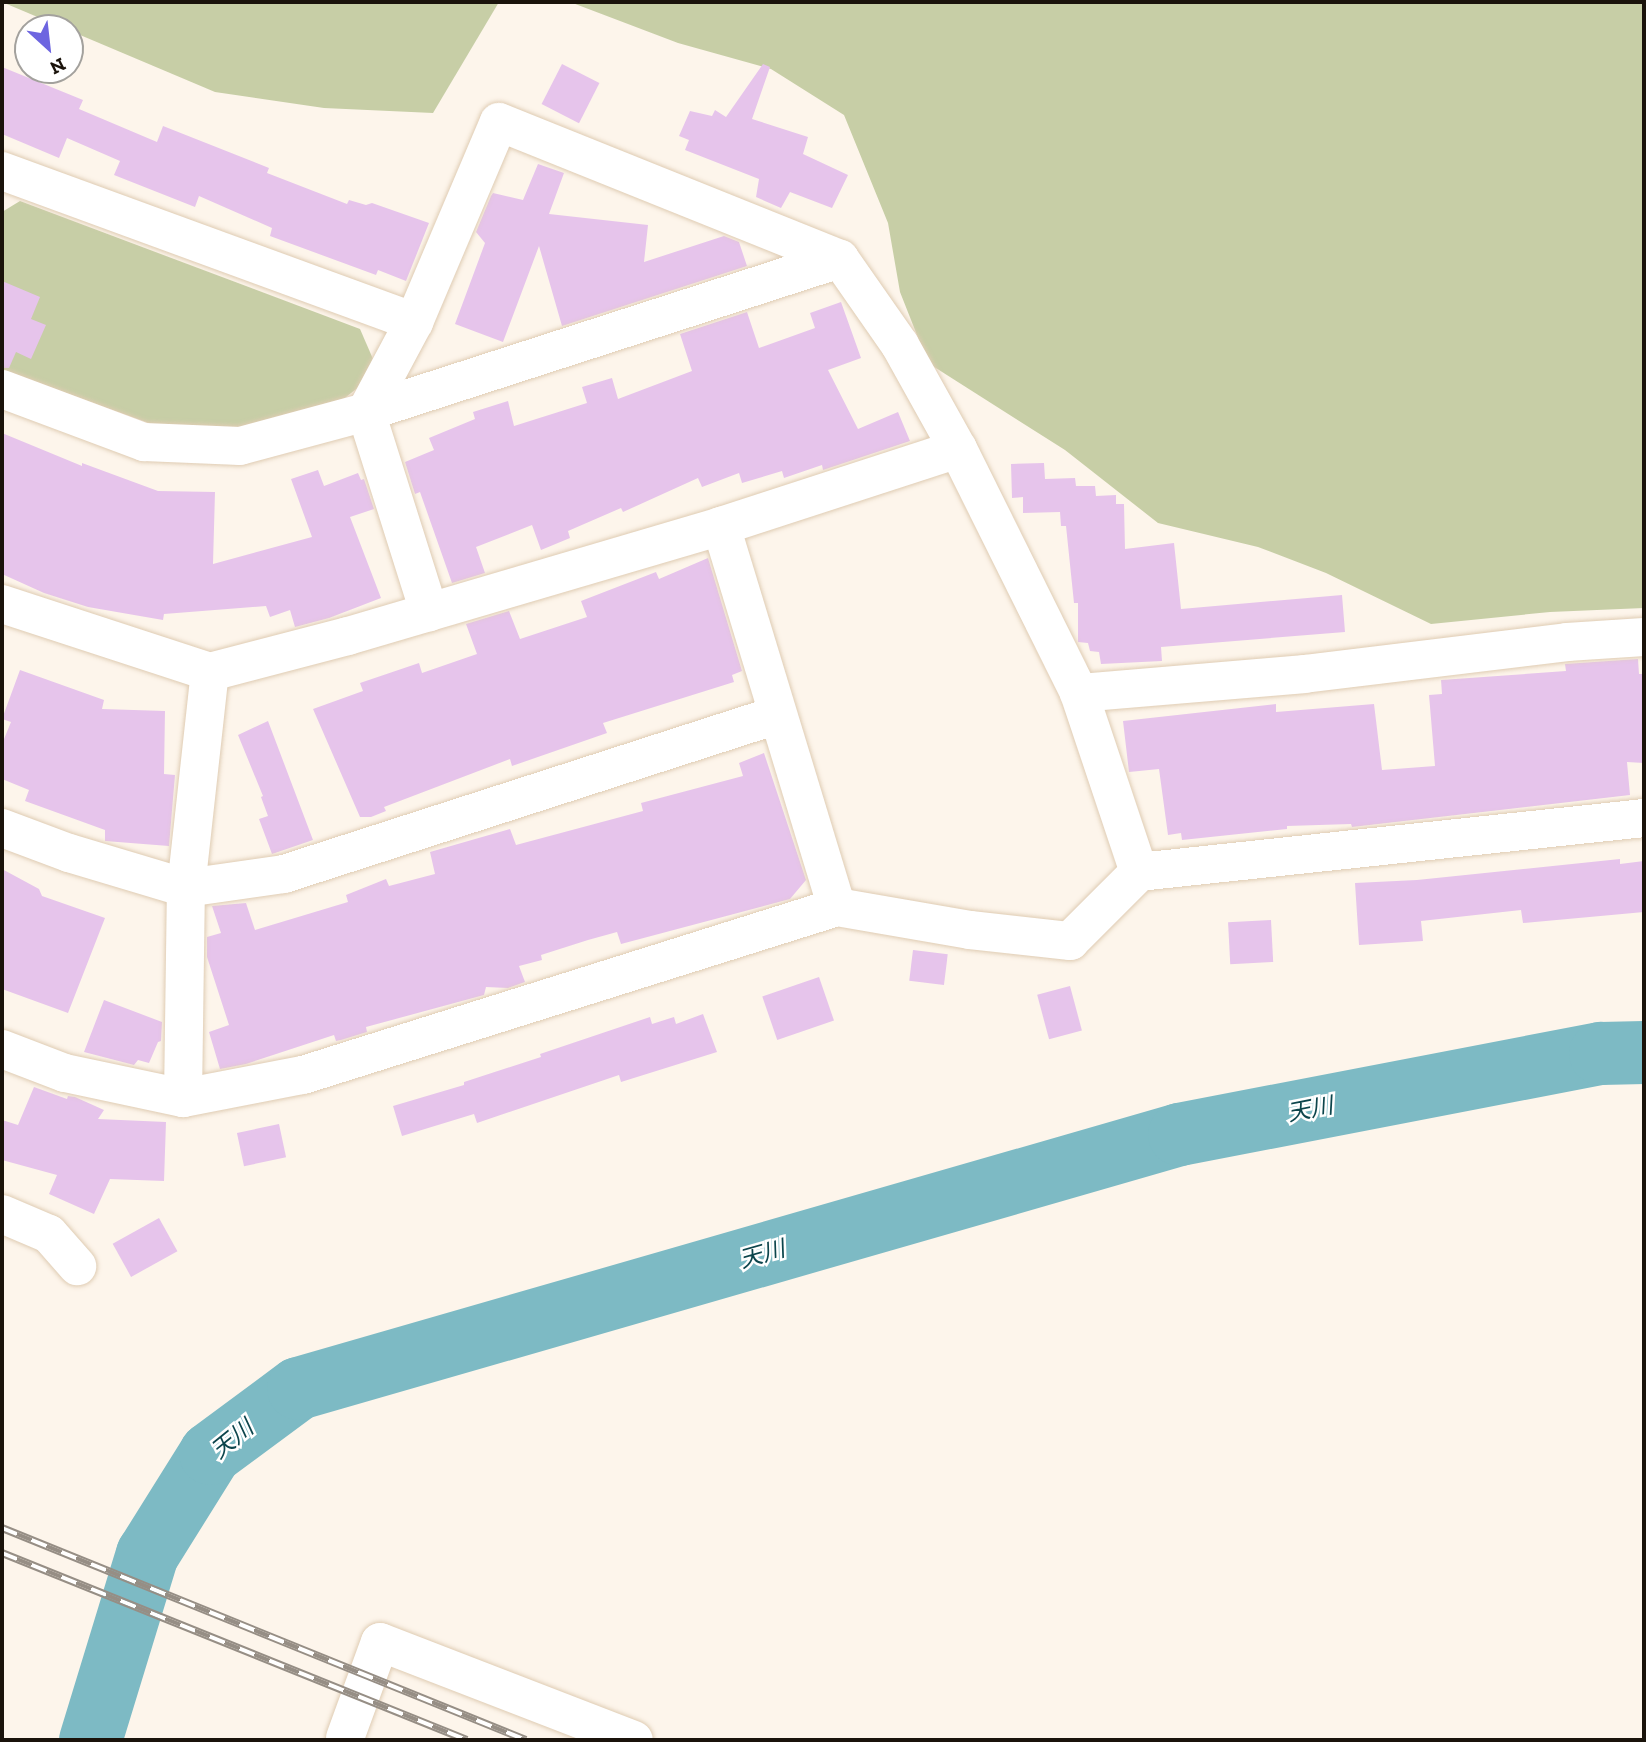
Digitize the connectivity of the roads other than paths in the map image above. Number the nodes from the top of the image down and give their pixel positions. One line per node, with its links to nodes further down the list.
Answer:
1 (2, 171): 3 (street)
2 (840, 259): 3 (street); 5 (street); 6 (street)
3 (414, 322): 5 (street)
4 (2, 388): 5 (street)
5 (366, 412): 9 (street)
6 (958, 449): 7 (street); 12 (street)
7 (721, 526): 9 (street); 13 (street)
8 (2, 604): 11 (street)
9 (429, 612): 11 (street)
10 (1644, 637): 12 (street)
11 (210, 672): 17 (street)
12 (1079, 693): 16 (street)
13 (777, 715): 17 (street); 18 (street)
14 (1644, 818): 16 (street)
15 (2, 828): 17 (street)
16 (1139, 872): 18 (street)
17 (186, 888): 20 (street)
18 (837, 907): 20 (street)
19 (2, 1049): 20 (street)
20 (183, 1098)
21 (2, 1214): 22 (street)
22 (77, 1266)
23 (354, 1740): 24 (street)
24 (634, 1740)

